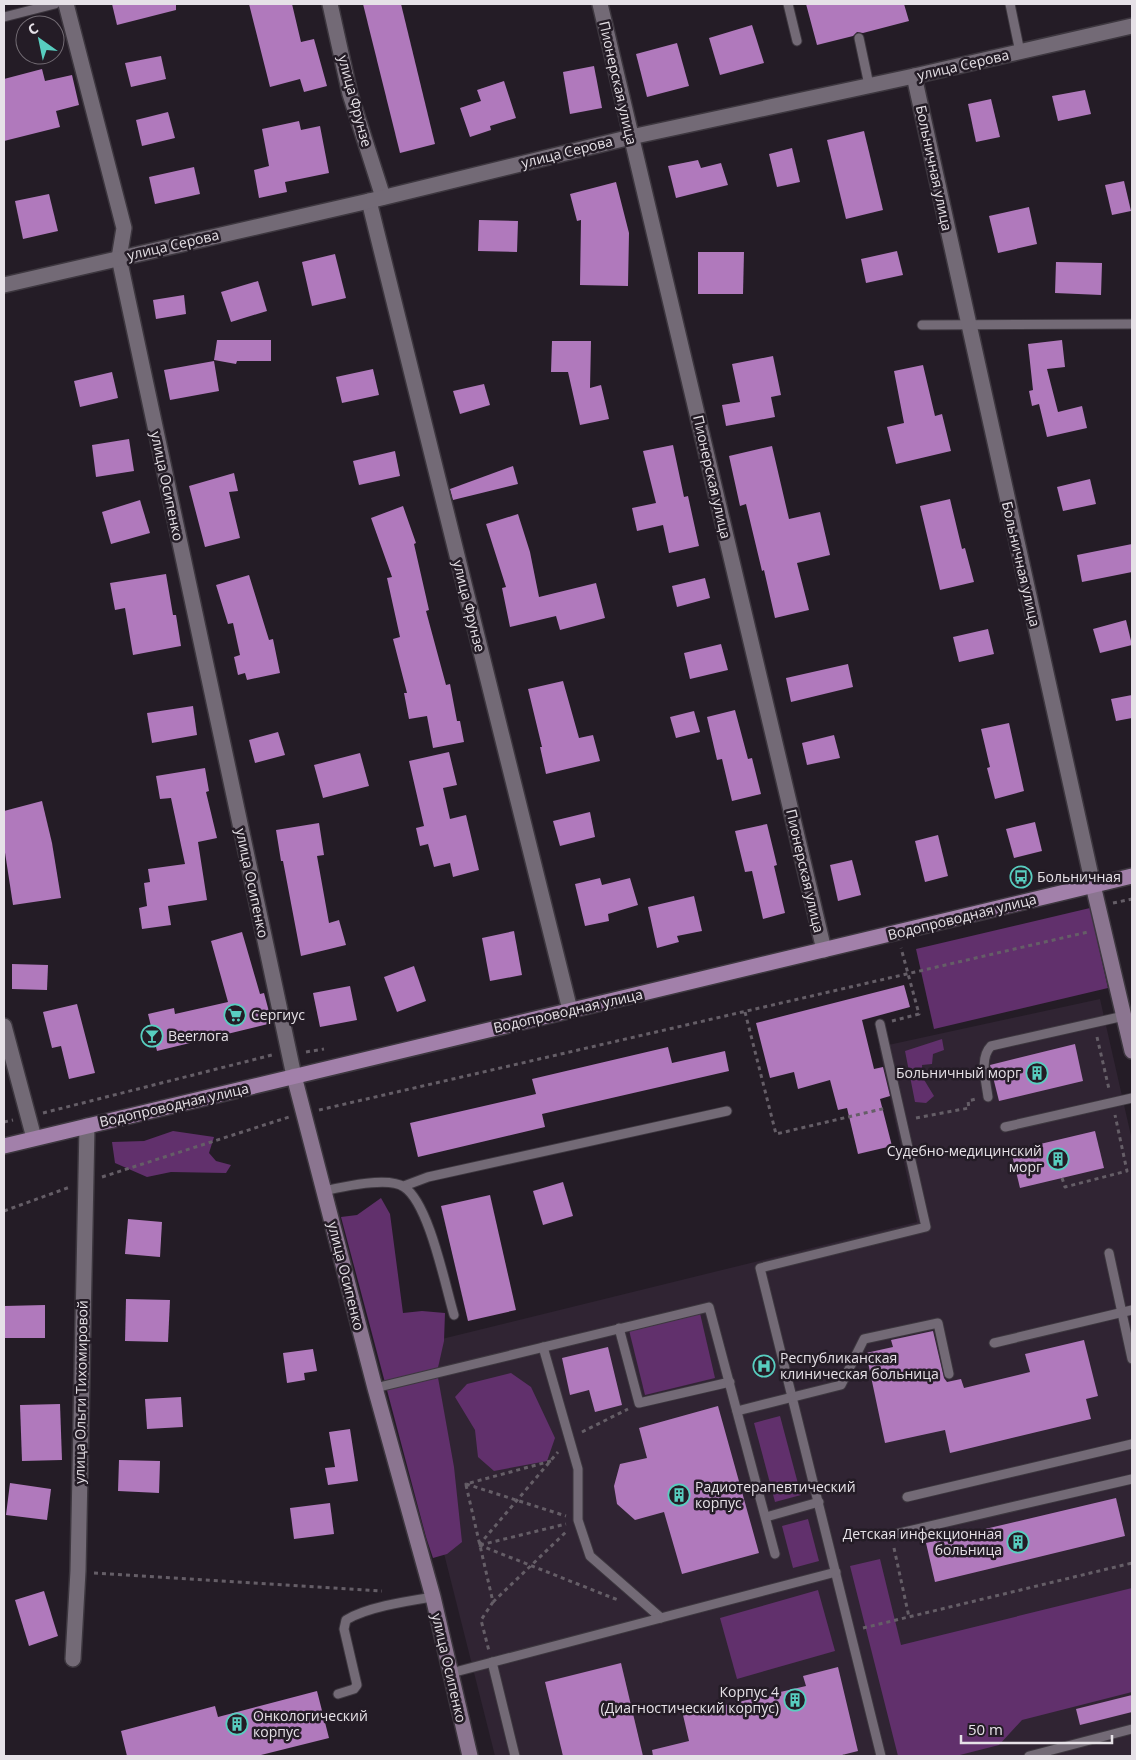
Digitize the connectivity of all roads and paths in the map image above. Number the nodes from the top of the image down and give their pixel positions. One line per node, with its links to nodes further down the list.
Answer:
1 (55, 4): 7 (lane)
2 (66, 4): 16 (street, улица Осипенко)
3 (330, 4): 15 (street, улица Фрунзе)
4 (600, 4): 14 (street, Пионерская улица)
5 (788, 4): 10 (lane)
6 (1010, 4): 11 (lane)
7 (4, 17)
8 (1132, 26): 11 (street, улица Серова)
9 (859, 38): 13 (lane)
10 (798, 41)
11 (1020, 52): 12 (street, улица Серова)
12 (914, 76): 13 (street, улица Серова); 18 (street, Больничная улица)
13 (869, 85): 14 (street, улица Серова)
14 (631, 137): 15 (street, улица Серова); 25 (street, Пионерская улица)
15 (376, 199): 16 (street, улица Серова); 27 (street, улица Фрунзе)
16 (119, 258): 17 (street, улица Серова); 35 (street, улица Осипенко)
17 (4, 285)
18 (968, 324): 19 (lane); 20 (lane); 22 (street, Больничная улица)
19 (1132, 324)
20 (922, 325)
21 (1132, 876): 22 (main road, Водопроводная улица)
22 (1093, 885): 23 (street, Больничная улица); 25 (main road, Водопроводная улица)
23 (1103, 929): 26 (path); 29 (street, Больничная улица)
24 (900, 943): 26 (path)
25 (824, 950): 27 (main road, Водопроводная улица)
26 (908, 974): 28 (path); 31 (path)
27 (570, 1010): 35 (main road, Водопроводная улица)
28 (745, 1012): 39 (path); 41 (path)
29 (1124, 1016): 30 (lane); 33 (street, Больничная улица)
30 (1094, 1022): 36 (lane); 38 (path)
31 (880, 1024): 39 (lane)
32 (4, 1026): 42 (street)
33 (1132, 1051)
34 (272, 1055): 42 (path)
35 (294, 1076): 41 (street, улица Осипенко); 45 (main road, Водопроводная улица)
36 (988, 1097): 43 (path)
37 (1132, 1098): 38 (lane)
38 (1112, 1102): 46 (lane); 49 (path)
39 (898, 1105): 43 (lane)
40 (727, 1111): 51 (lane)
41 (304, 1114): 50 (path); 52 (street, улица Осипенко)
42 (28, 1117): 44 (path); 47 (street)
43 (902, 1121): 65 (lane)
44 (4, 1122)
45 (87, 1126): 47 (main road, Водопроводная улица); 50 (street, улица Ольги Тихомировой)
46 (1005, 1127)
47 (34, 1138): 48 (main road, Водопроводная улица)
48 (4, 1146)
49 (1062, 1178)
50 (86, 1182): 53 (path); 83 (street, улица Ольги Тихомировой)
51 (404, 1186): 52 (lane); 57 (lane)
52 (324, 1191): 64 (street, улица Осипенко)
53 (4, 1211)
54 (1109, 1253): 56 (lane)
55 (1132, 1310): 56 (lane)
56 (1122, 1313): 59 (lane); 61 (lane)
57 (454, 1315)
58 (619, 1328): 60 (lane); 63 (lane); 66 (lane)
59 (994, 1343)
60 (543, 1347): 64 (lane); 68 (lane)
61 (1132, 1359)
62 (949, 1374): 65 (lane)
63 (730, 1382): 66 (lane); 67 (lane)
64 (375, 1388): 86 (street, улица Осипенко)
65 (792, 1397): 67 (lane); 75 (lane)
66 (639, 1403): 68 (path)
67 (737, 1411): 76 (lane)
68 (570, 1438): 70 (path); 77 (lane)
69 (1132, 1444): 73 (lane)
70 (551, 1461): 72 (path); 74 (path)
71 (1132, 1479): 78 (lane)
72 (466, 1484): 74 (path); 79 (path)
73 (907, 1497)
74 (517, 1501): 77 (path); 79 (path)
75 (818, 1502): 76 (lane); 84 (lane)
76 (766, 1517): 80 (lane)
77 (578, 1520): 79 (path); 82 (path); 90 (lane)
78 (891, 1535): 89 (path)
79 (479, 1546): 82 (path); 87 (path)
80 (775, 1554)
81 (1132, 1562): 89 (path)
82 (530, 1566): 87 (path); 88 (path)
83 (78, 1571): 85 (path); 92 (street, улица Ольги Тихомировой)
84 (836, 1572): 90 (lane); 91 (lane)
85 (390, 1592)
86 (433, 1597): 94 (street, улица Осипенко); 95 (lane)
87 (493, 1602): 93 (path)
88 (626, 1604)
89 (909, 1617): 91 (path)
90 (662, 1618): 93 (lane)
91 (851, 1631): 99 (lane)
92 (73, 1659)
93 (492, 1662): 94 (lane); 98 (lane)
94 (451, 1673): 97 (street, улица Осипенко)
95 (338, 1694)
96 (1132, 1729): 100 (lane)
97 (470, 1756)
98 (515, 1756)
99 (882, 1756)
100 (1029, 1756)

